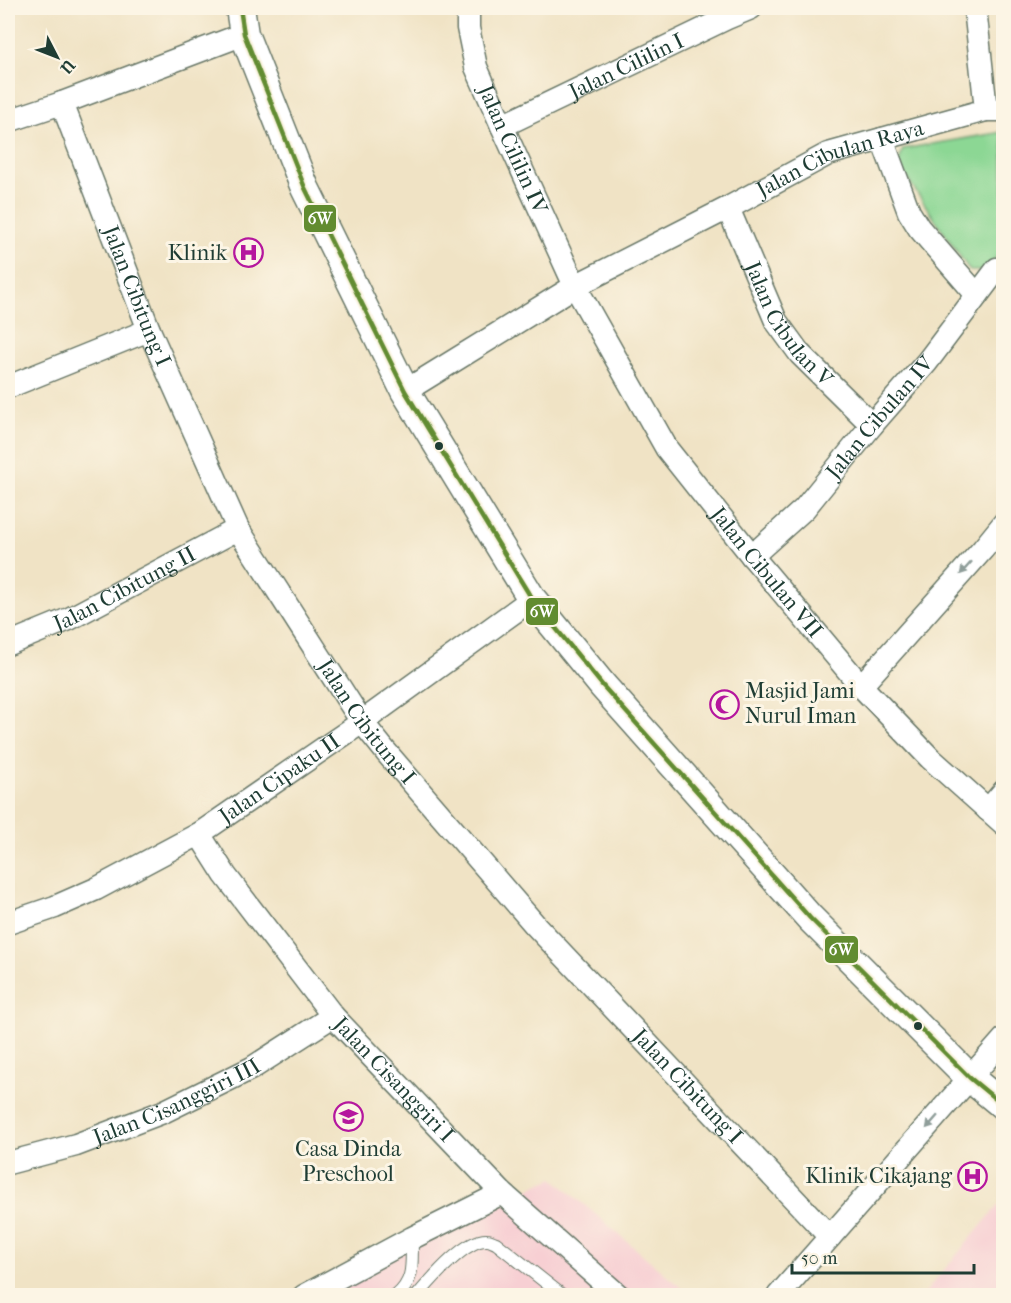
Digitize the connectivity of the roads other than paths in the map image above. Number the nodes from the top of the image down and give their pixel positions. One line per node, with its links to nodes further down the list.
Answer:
1 (468, 8): 8 (street, Jalan Cililin IV)
2 (751, 8): 8 (street, Jalan Cililin I)
3 (975, 8): 6 (street)
4 (242, 21): 5 (street); 16 (street)
5 (62, 103): 7 (street); 14 (street, Jalan Cibitung I)
6 (995, 110): 9 (street, Jalan Cibulan Raya)
7 (8, 121)
8 (502, 126): 12 (street, Jalan Cililin IV)
9 (882, 139): 10 (street, Jalan Cibulan Raya); 13 (street)
10 (728, 208): 12 (street, Jalan Cibulan Raya); 17 (street, Jalan Cibulan V)
11 (997, 269): 13 (street, Jalan Cibulan IV)
12 (575, 286): 16 (street, Jalan Cibulan Raya); 20 (street, Jalan Cibulan VII)
13 (977, 295): 17 (street, Jalan Cibulan IV)
14 (149, 330): 15 (street); 19 (street, Jalan Cibitung I)
15 (8, 387)
16 (405, 391): 21 (street)
17 (872, 425): 20 (street, Jalan Cibulan IV)
18 (1004, 523): 23 (street, one-way to 23)
19 (238, 529): 22 (street, Jalan Cibitung II); 24 (street, Jalan Cibitung I)
20 (752, 556): 23 (street, Jalan Cibulan VII)
21 (532, 599): 24 (street, Jalan Cipaku II); 31 (street)
22 (8, 644)
23 (861, 686): 26 (street, Jalan Cibulan VII)
24 (362, 722): 27 (street, Jalan Cipaku II); 35 (street, Jalan Cibitung I)
25 (1004, 791): 26 (street)
26 (996, 817)
27 (199, 834): 28 (street, Jalan Cipaku II); 29 (street, Jalan Cisanggiri I)
28 (8, 923)
29 (333, 1016): 33 (street, Jalan Cisanggiri III); 34 (street, Jalan Cisanggiri I)
30 (1004, 1039): 31 (street)
31 (970, 1078): 32 (street); 35 (street, one-way to 35)
32 (1004, 1106)
33 (8, 1163)
34 (502, 1193): 36 (street); 41 (street, Jalan Cisanggiri I)
35 (830, 1237): 42 (street)
36 (412, 1238): 37 (street); 38 (lane)
37 (304, 1296)
38 (396, 1296)
39 (417, 1296): 40 (lane)
40 (563, 1296)
41 (619, 1296)
42 (778, 1296)

